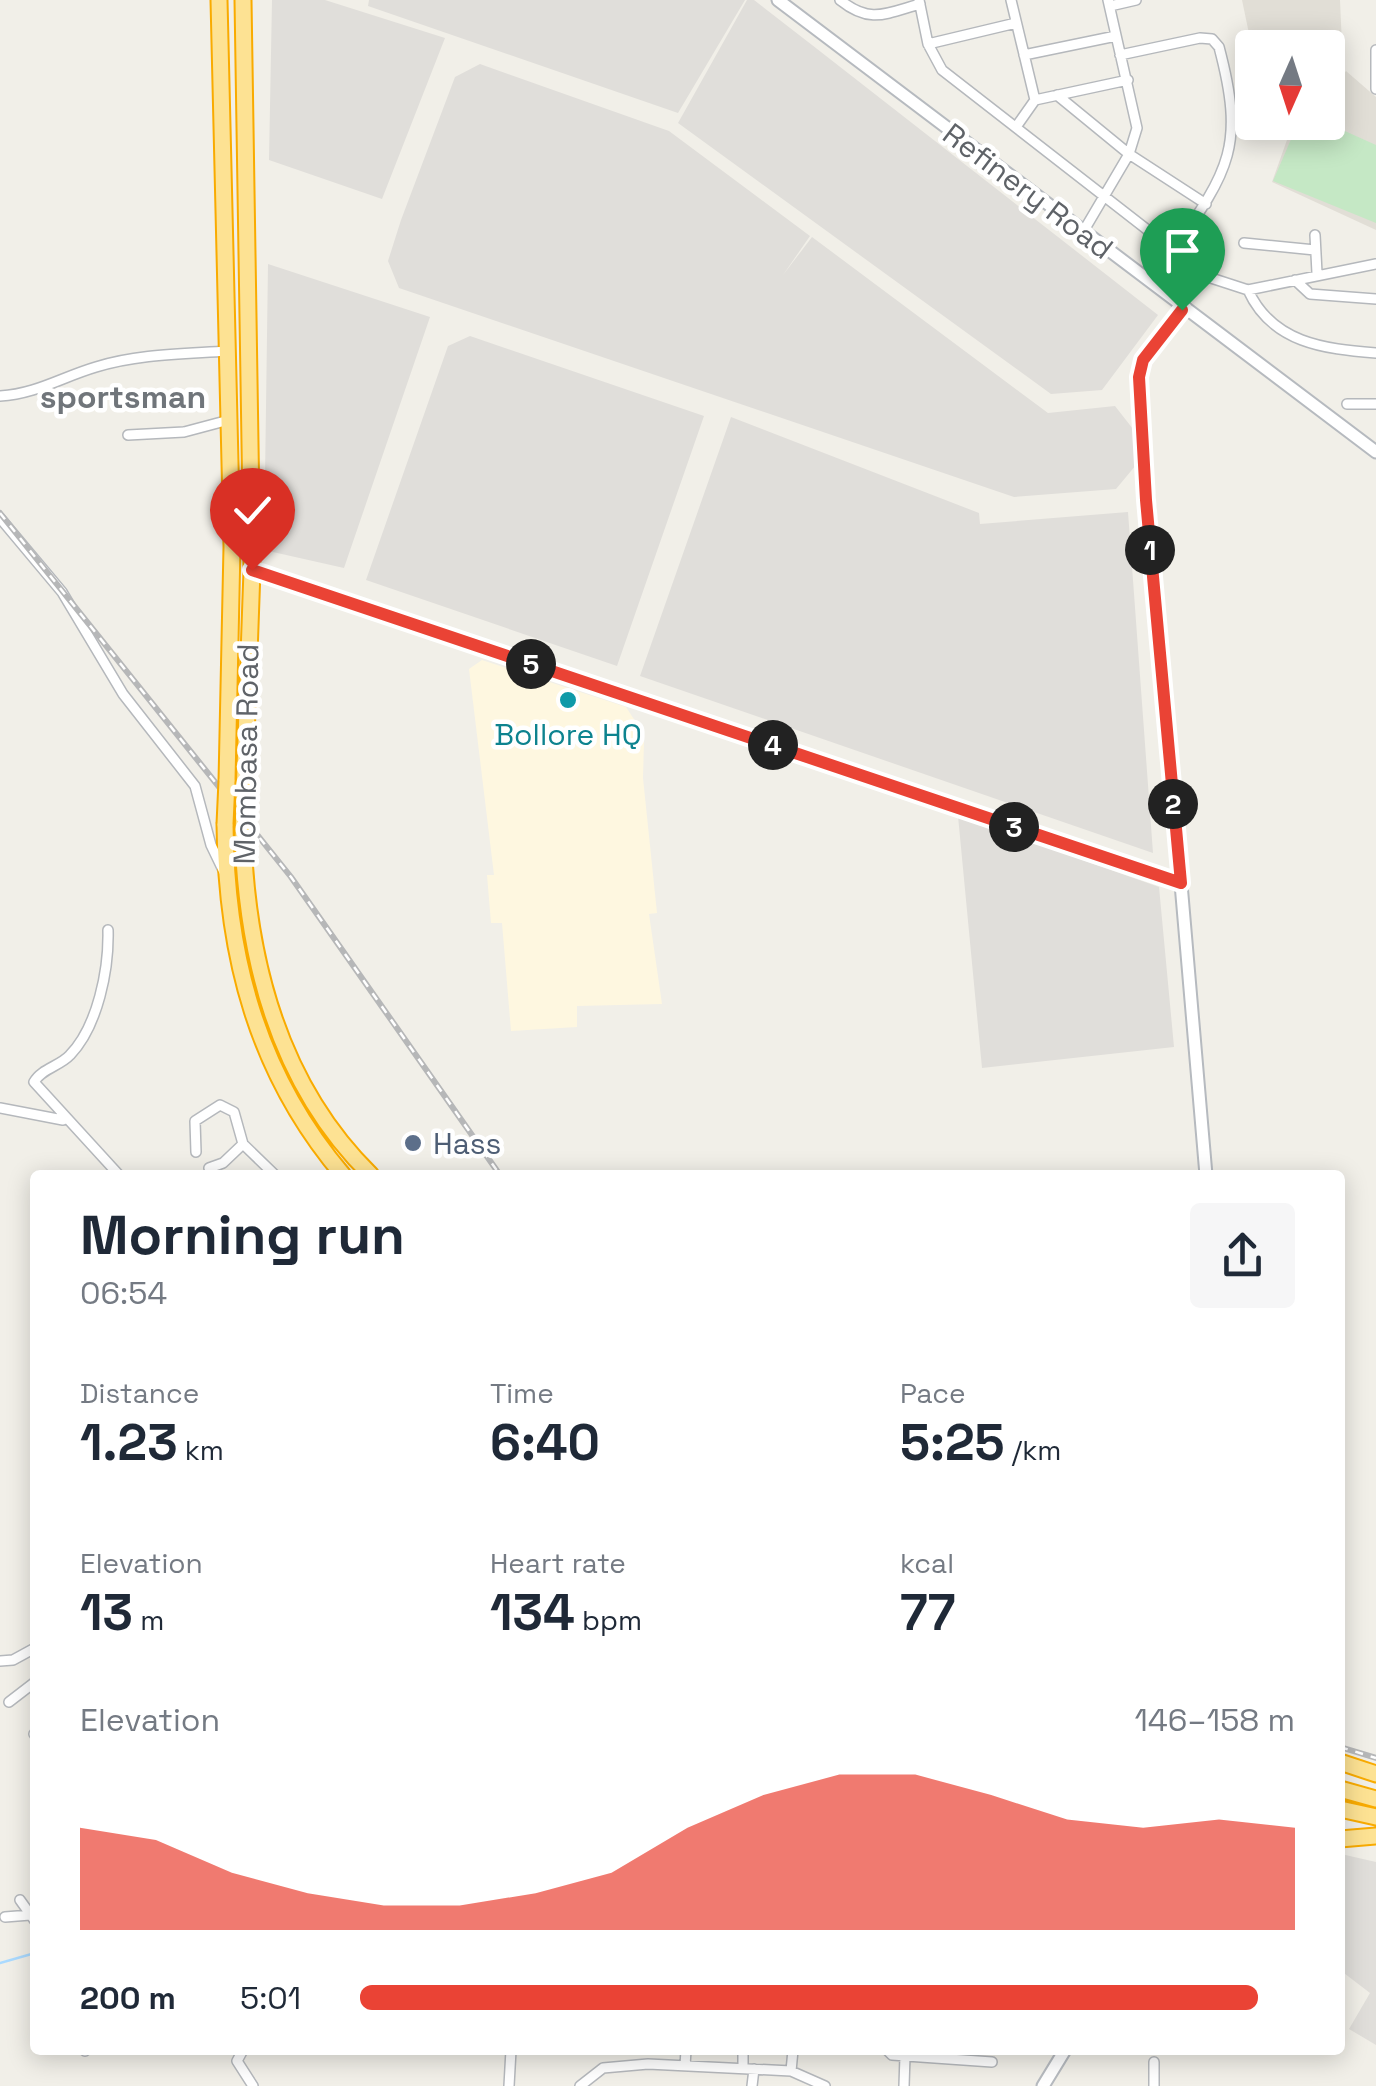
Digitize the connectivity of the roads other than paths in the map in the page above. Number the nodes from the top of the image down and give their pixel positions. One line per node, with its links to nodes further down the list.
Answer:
1 (219, 0): 34 (highway, Mombasa Road)
2 (242, 0): 43 (highway, Mombasa Road)
3 (778, 0): 23 (street, Refinery Road)
4 (840, 0): 7 (street)
5 (1010, 0): 9 (street)
6 (1136, 0): 8 (street)
7 (921, 1): 11 (street)
8 (1109, 3): 10 (street)
9 (1016, 23): 11 (street); 13 (street)
10 (1116, 36): 13 (street); 14 (street)
11 (928, 44): 19 (street)
12 (1376, 50): 16 (street)
13 (1024, 55): 18 (street)
14 (1120, 55): 15 (street); 22 (street)
15 (1128, 80): 17 (street); 20 (street)
16 (1376, 89)
17 (1057, 95): 18 (street); 20 (street)
18 (1035, 100): 19 (street)
19 (1016, 127): 21 (street)
20 (1129, 154): 21 (street); 22 (street)
21 (1104, 196): 23 (street); 26 (street)
22 (1206, 204): 26 (street)
23 (1083, 232): 33 (street, Refinery Road)
24 (1315, 236): 27 (street)
25 (1244, 243): 27 (street)
26 (1174, 250): 31 (street)
27 (1315, 250): 29 (street)
28 (1376, 264): 29 (street)
29 (1316, 273): 30 (street)
30 (1295, 280): 31 (street); 32 (street)
31 (1248, 290): 35 (street)
32 (1376, 298)
33 (1182, 310): 41 (street, Refinery Road); 45 (street)
34 (227, 351): 36 (street); 39 (highway, Mombasa Road)
35 (1376, 352)
36 (0, 396)
37 (1347, 404): 38 (street)
38 (1376, 404)
39 (228, 420): 40 (street); 44 (highway, Mombasa Road, bridge)
40 (128, 436)
41 (1376, 452)
42 (0, 518): 44 (street)
43 (252, 570): 45 (street); 55 (highway, Mombasa Road, bridge)
44 (226, 874): 54 (highway, Mombasa Road)
45 (1181, 883): 56 (street)
46 (108, 930): 48 (street)
47 (0, 1108): 48 (street)
48 (70, 1121): 52 (street)
49 (243, 1144): 50 (street); 51 (street); 53 (street)
50 (196, 1152)
51 (209, 1168)
52 (114, 1170)
53 (271, 1170)
54 (333, 1170)
55 (368, 1170)
56 (1206, 1170)
57 (30, 1651): 58 (street)
58 (0, 1661)
59 (30, 1686): 60 (street)
60 (9, 1702)
61 (1345, 1764): 62 (highway)
62 (1376, 1774)
63 (1345, 1790): 64 (highway)
64 (1376, 1799)
65 (1345, 1809): 66 (highway)
66 (1376, 1817)
67 (1376, 1836): 68 (highway)
68 (1345, 1839)
69 (20, 1900): 70 (street)
70 (30, 1915)
71 (5, 1917): 72 (street)
72 (30, 1918)
73 (240, 2055): 88 (street)
74 (511, 2055): 89 (street)
75 (686, 2055): 85 (street)
76 (744, 2055): 86 (street)
77 (792, 2055): 87 (street)
78 (902, 2055): 82 (street)
79 (914, 2055): 82 (street)
80 (945, 2055): 83 (street)
81 (1061, 2055): 94 (street)
82 (905, 2056): 93 (street)
83 (992, 2062)
84 (1154, 2062): 95 (street)
85 (685, 2066): 86 (street); 90 (street)
86 (748, 2068): 87 (street); 91 (street)
87 (791, 2071): 92 (street)
88 (253, 2086)
89 (509, 2086)
90 (580, 2086)
91 (752, 2086)
92 (825, 2086)
93 (904, 2086)
94 (1043, 2086)
95 (1154, 2086)

